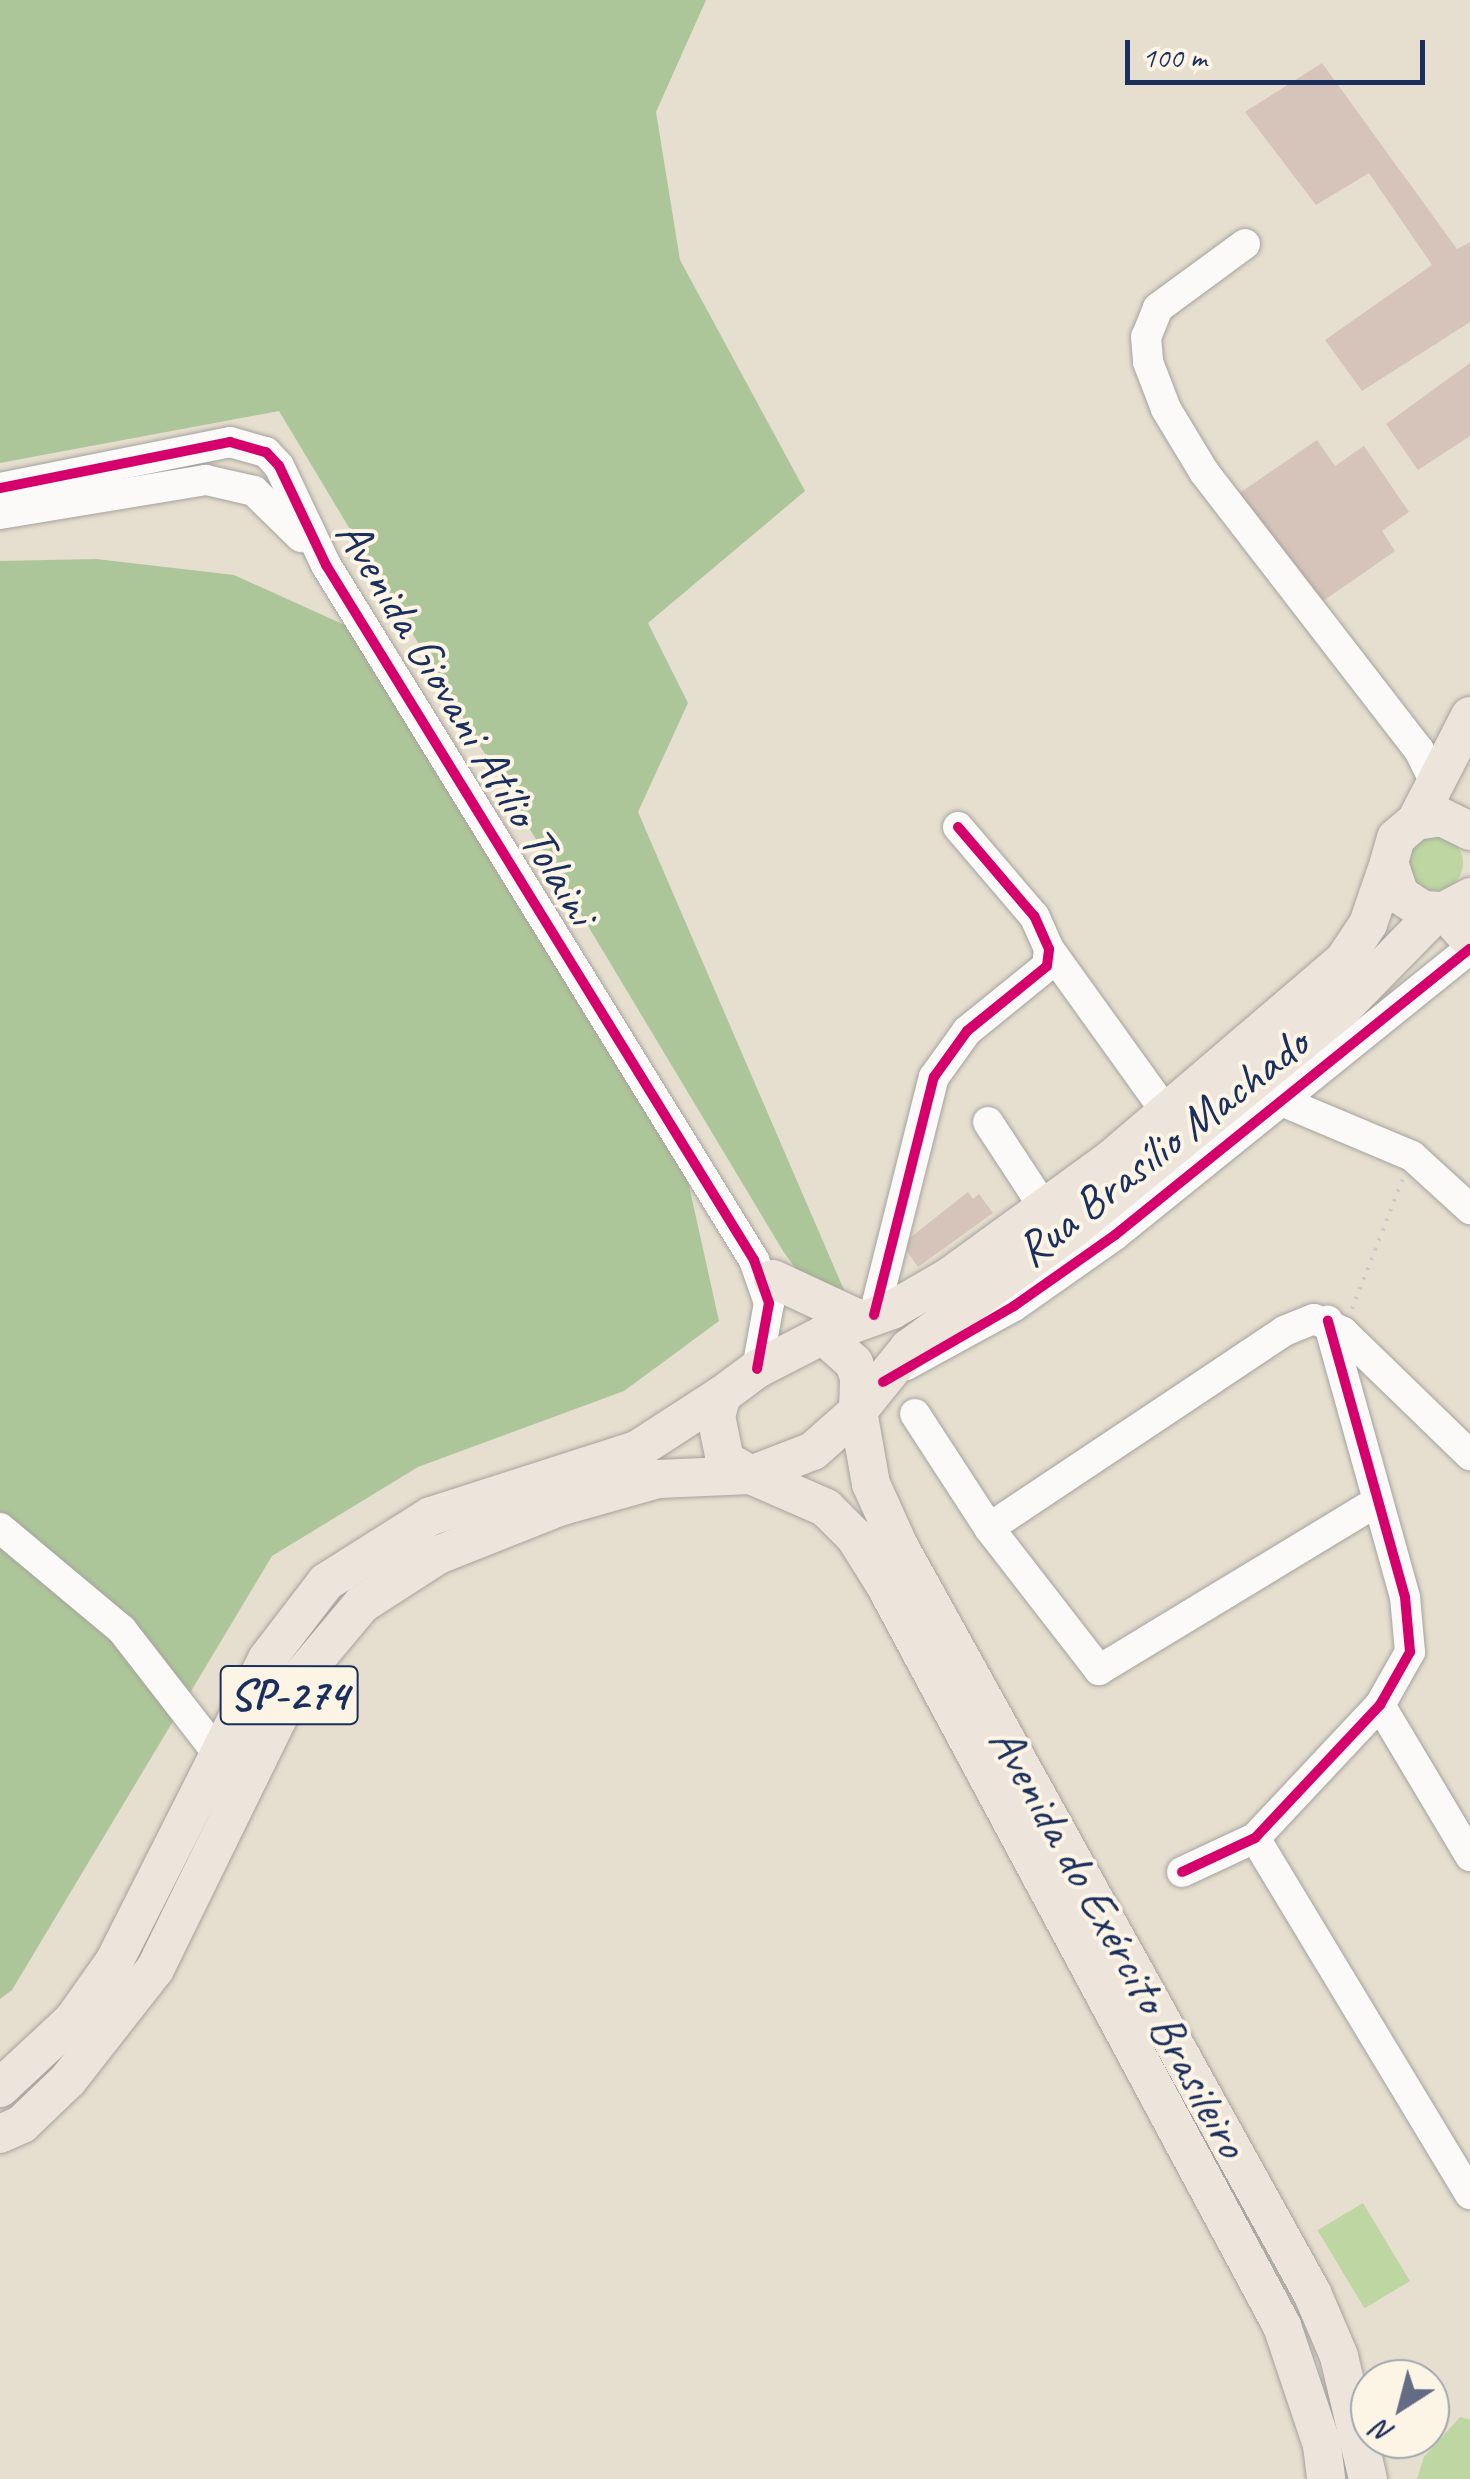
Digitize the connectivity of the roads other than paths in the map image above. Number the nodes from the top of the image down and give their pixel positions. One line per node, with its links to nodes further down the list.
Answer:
1 (1245, 244): 6 (street)
2 (0, 488): 4 (street, Avenida Giovani Atílio Tolaini)
3 (0, 514): 4 (street, Avenida Giovani Atílio Tolaini)
4 (326, 565): 20 (street, Avenida Giovani Atílio Tolaini)
5 (1470, 716): 6 (main road)
6 (1436, 782): 7 (main road)
7 (1416, 821): 9 (main road); 10 (main road)
8 (958, 826): 13 (street)
9 (1470, 832)
10 (1388, 863): 11 (main road); 16 (main road)
11 (1458, 905): 12 (main road); 24 (main road)
12 (1470, 940)
13 (1049, 949): 16 (street); 22 (street)
14 (1470, 949): 15 (street, Rua Brasílio Machado)
15 (1279, 1100): 18 (street); 24 (street, Rua Brasílio Machado)
16 (1166, 1112): 19 (main road)
17 (988, 1122): 19 (street)
18 (1470, 1209)
19 (1045, 1210): 22 (main road)
20 (764, 1269): 22 (main road); 23 (street, Avenida Giovani Atílio Tolaini)
21 (1336, 1326): 28 (street); 30 (street); 32 (street)
22 (847, 1327): 23 (main road); 26 (main road, Avenida do Exército Brasileiro)
23 (757, 1369): 25 (main road)
24 (883, 1382): 26 (main road)
25 (722, 1395): 29 (main road); 34 (main road, SP-274)
26 (858, 1411): 29 (main road); 42 (main road, Avenida do Exército Brasileiro)
27 (916, 1414): 32 (street)
28 (1470, 1455)
29 (752, 1475): 39 (main road, SP-274); 41 (main road, Avenida do Exército Brasileiro)
30 (1376, 1502): 32 (street); 33 (street)
31 (0, 1528): 34 (street)
32 (989, 1528)
33 (1380, 1705): 35 (street); 36 (street)
34 (216, 1751): 38 (main road, SP-274)
35 (1255, 1838): 37 (street); 40 (street)
36 (1470, 1856)
37 (1182, 1872)
38 (0, 2088)
39 (0, 2134)
40 (1470, 2194)
41 (1326, 2479)
42 (1368, 2479)

